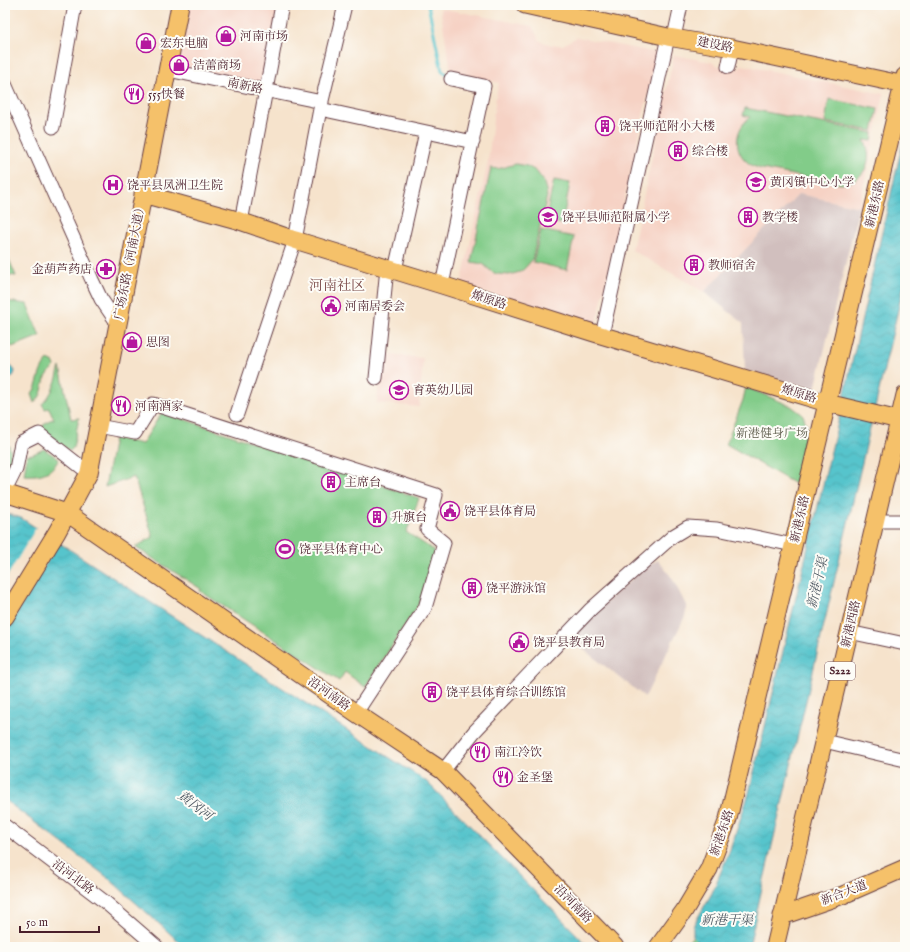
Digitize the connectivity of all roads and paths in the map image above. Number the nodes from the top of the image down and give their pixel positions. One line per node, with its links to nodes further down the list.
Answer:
1 (75, 5): 16 (street)
2 (180, 5): 10 (main road, 广场东路（河南大道）)
3 (282, 5): 14 (street)
4 (345, 5): 15 (street)
5 (525, 5): 7 (main road, 建设路)
6 (681, 5): 7 (street)
7 (671, 37): 8 (main road, 建设路); 25 (street)
8 (732, 48): 9 (street); 12 (main road, 建设路)
9 (728, 67)
10 (168, 70): 14 (street, 南新路); 19 (main road, 广场东路（河南大道）)
11 (452, 79): 18 (street)
12 (904, 82): 28 (main road, 新港东路)
13 (5, 84): 24 (street)
14 (266, 90): 15 (street, 南新路); 20 (street)
15 (321, 106): 17 (street, 南新路); 21 (street)
16 (53, 127)
17 (426, 132): 18 (street, 南新路); 22 (street)
18 (473, 142): 23 (street)
19 (143, 194): 20 (main road, 燎原路); 24 (main road, 广场东路（河南大道）)
20 (241, 222): 21 (main road, 燎原路)
21 (295, 240): 22 (main road, 燎原路); 29 (street)
22 (391, 269): 23 (main road, 燎原路); 26 (street)
23 (442, 284): 25 (main road, 燎原路)
24 (118, 324): 31 (main road, 广场东路（河南大道）)
25 (602, 335): 28 (main road, 燎原路)
26 (376, 378)
27 (905, 395): 30 (main road, 新港西路 / S222)
28 (831, 403): 30 (main road, 燎原路); 37 (main road, 新港东路)
29 (237, 414)
30 (899, 420): 35 (main road, 新港西路 / S222)
31 (98, 426): 32 (main road, 广场东路（河南大道）); 42 (street)
32 (89, 473): 33 (street); 34 (main road, 广场东路（河南大道）)
33 (5, 492): 34 (main road, 沿河南路)
34 (67, 513): 38 (main road); 39 (main road, 广场东路（河南大道）); 42 (main road, 沿河南路)
35 (875, 521): 36 (street); 40 (main road, 新港西路 / S222)
36 (905, 521)
37 (793, 545): 45 (street); 51 (main road, 新港东路)
38 (5, 596)
39 (5, 618)
40 (849, 632): 41 (street); 43 (main road, 新港西路 / S222)
41 (905, 644)
42 (356, 713): 45 (main road, 沿河南路)
43 (824, 741): 44 (street); 48 (main road, 新港西路 / S222)
44 (905, 760)
45 (443, 771): 50 (main road, 沿河南路)
46 (5, 826): 49 (street, 沿河北路)
47 (905, 868): 48 (main road, 新合大道)
48 (782, 916): 52 (main road, 新港西路 / S222)
49 (157, 947)
50 (615, 947)
51 (658, 947)
52 (775, 947)

